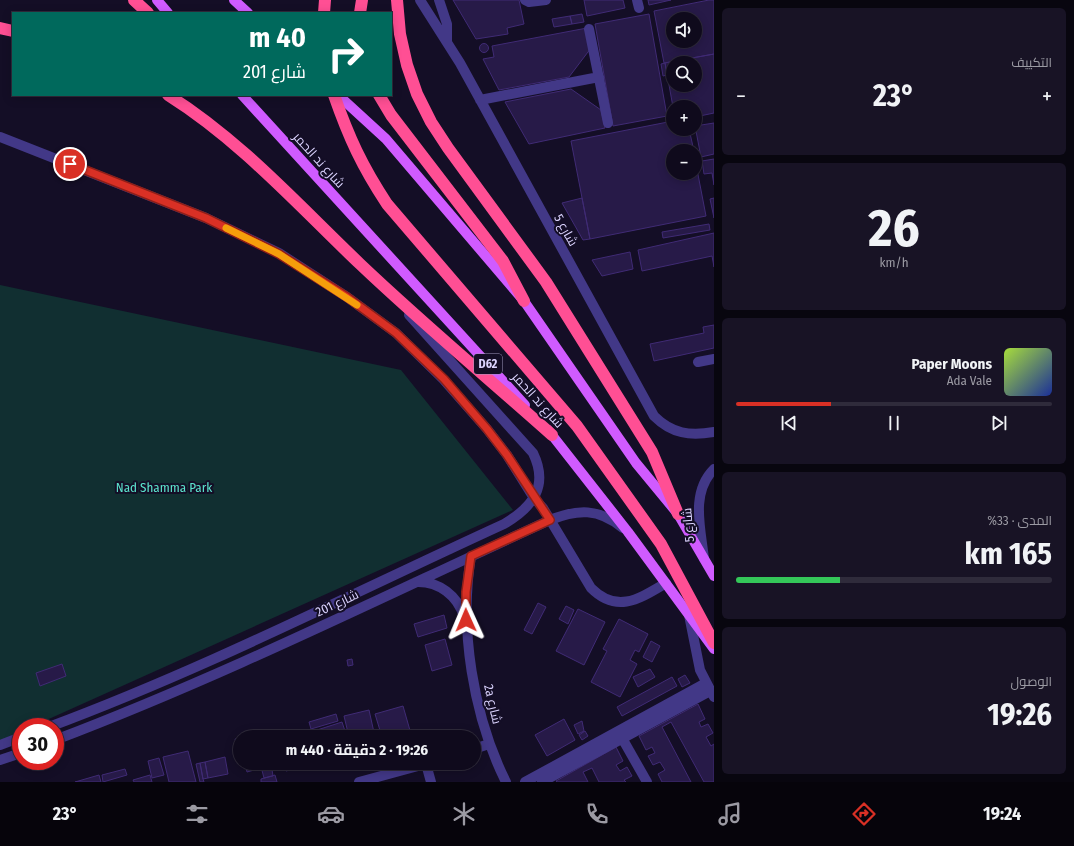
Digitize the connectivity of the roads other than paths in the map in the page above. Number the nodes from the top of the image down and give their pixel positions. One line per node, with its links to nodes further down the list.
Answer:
1 (134, 0): 11 (highway)
2 (157, 0): 12 (main road)
3 (234, 0): 13 (main road)
4 (325, 0): 14 (highway)
5 (362, 0): 15 (highway)
6 (397, 0): 37 (highway)
7 (420, 0): 19 (street, شارع 5)
8 (439, 0): 19 (street)
9 (525, 0): 10 (street)
10 (546, 0)
11 (147, 12)
12 (167, 12)
13 (247, 12)
14 (324, 12)
15 (360, 12)
16 (0, 28): 18 (highway)
17 (589, 29): 20 (street)
18 (12, 31)
19 (447, 42): 26 (street, شارع 5)
20 (599, 77): 26 (street); 27 (street)
21 (169, 96): 29 (highway)
22 (243, 96): 34 (main road, شارع ند الحمر / D62)
23 (334, 96): 47 (highway)
24 (339, 96): 30 (main road)
25 (380, 96): 30 (highway)
26 (480, 100): 33 (street, شارع 5)
27 (608, 123)
28 (0, 138): 36 (street)
29 (379, 282): 34 (highway); 36 (street)
30 (524, 301): 37 (main road)
31 (714, 359): 32 (street)
32 (698, 362)
33 (714, 432)
34 (552, 435): 39 (main road, شارع ند الحمر / D62)
35 (714, 469): 41 (street, شارع 5)
36 (534, 498): 38 (street); 50 (street, شارع 201)
37 (678, 514): 41 (main road)
38 (550, 520): 39 (street, شارع 201); 40 (street, شارع 201); 44 (street)
39 (628, 532): 44 (main road, شارع ند الحمر / D62)
40 (471, 556): 43 (street, شارع 201); 46 (street, 2a شارع)
41 (704, 559): 42 (main road)
42 (714, 576)
43 (413, 582): 46 (street, 2a شارع); 51 (street, شارع 201)
44 (666, 583): 45 (main road, شارع ند الحمر / D62)
45 (689, 615): 48 (main road, شارع ند الحمر / D62); 49 (street)
46 (467, 629): 55 (street, 2a شارع)
47 (714, 642)
48 (714, 649)
49 (710, 690): 52 (street); 64 (street)
50 (64, 721)
51 (64, 737)
52 (622, 738): 65 (street); 66 (street)
53 (12, 740): 54 (street)
54 (0, 744)
55 (489, 744): 56 (street); 63 (street, 2a شارع)
56 (481, 747)
57 (12, 756): 58 (street)
58 (0, 760)
59 (403, 770): 61 (street)
60 (429, 770): 62 (street)
61 (359, 782)
62 (431, 782)
63 (506, 782)
64 (525, 782)
65 (542, 782)
66 (647, 782)

